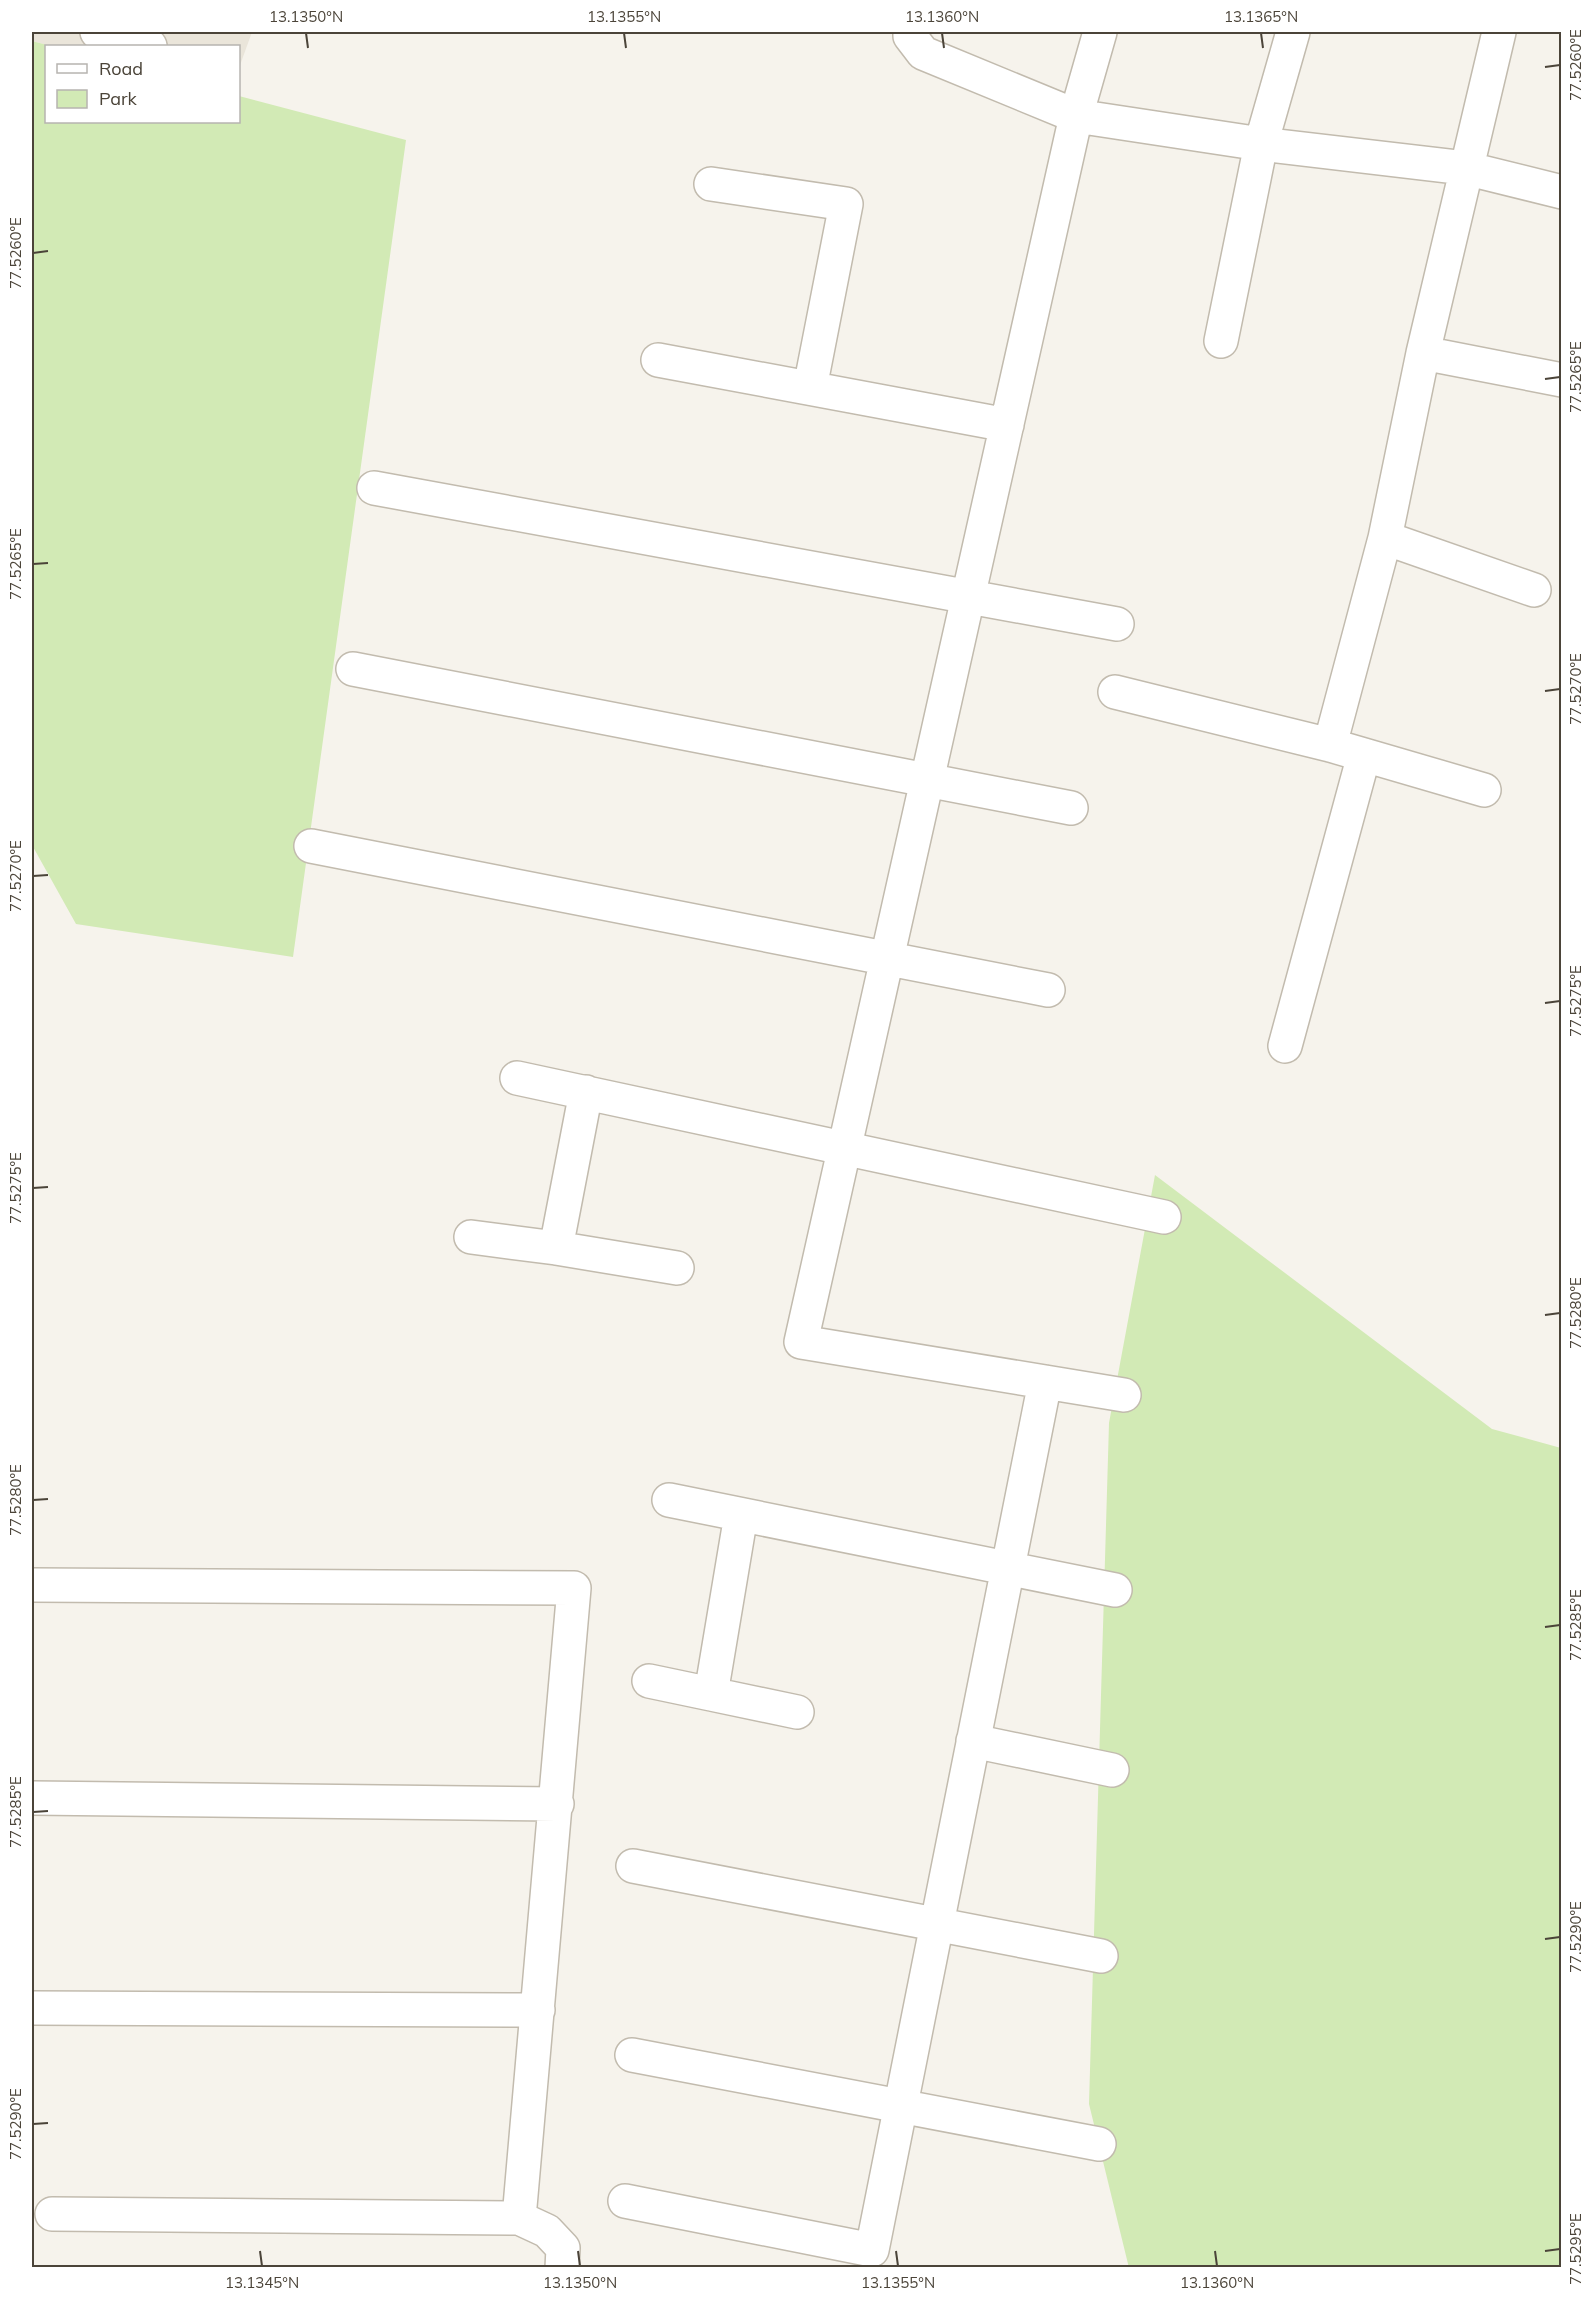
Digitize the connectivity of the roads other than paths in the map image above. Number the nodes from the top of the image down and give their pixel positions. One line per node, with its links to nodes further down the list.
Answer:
1 (97, 32): 6 (street)
2 (910, 32): 7 (street)
3 (1100, 32): 7 (street)
4 (1293, 32): 8 (street)
5 (1499, 32): 9 (street)
6 (146, 45)
7 (1076, 116): 8 (street); 17 (street)
8 (1261, 144): 9 (street); 12 (street)
9 (1465, 168): 11 (street); 13 (street)
10 (711, 184): 16 (street)
11 (1562, 192)
12 (1221, 341)
13 (1423, 353): 15 (street); 19 (street)
14 (658, 360): 16 (street)
15 (1562, 380)
16 (810, 388): 17 (street)
17 (1007, 425): 21 (street)
18 (374, 488): 21 (street)
19 (1384, 538): 20 (street); 25 (street)
20 (1534, 590)
21 (968, 597): 22 (street); 27 (street)
22 (1118, 624)
23 (353, 669): 27 (street)
24 (1115, 692): 25 (street)
25 (1330, 745): 26 (street)
26 (1364, 755): 28 (street); 33 (street)
27 (927, 780): 29 (street); 31 (street)
28 (1484, 790)
29 (1071, 808)
30 (311, 846): 31 (street)
31 (887, 958): 32 (street); 36 (street)
32 (1048, 990)
33 (1284, 1046)
34 (517, 1078): 35 (street)
35 (586, 1092): 36 (street); 39 (street)
36 (844, 1148): 37 (street); 41 (street)
37 (1164, 1217)
38 (471, 1237): 39 (street)
39 (555, 1248): 40 (street)
40 (677, 1268)
41 (1045, 1382): 42 (street); 45 (street)
42 (1124, 1395)
43 (669, 1500): 44 (street)
44 (741, 1515): 45 (street); 49 (street)
45 (1007, 1569): 47 (street); 51 (street)
46 (32, 1585): 54 (street)
47 (1114, 1590)
48 (649, 1681): 49 (street)
49 (711, 1694): 50 (street)
50 (797, 1712)
51 (973, 1741): 52 (street); 56 (street)
52 (1112, 1770)
53 (32, 1798): 54 (street)
54 (557, 1804): 59 (street)
55 (633, 1866): 56 (street)
56 (937, 1924): 57 (street); 61 (street)
57 (1101, 1956)
58 (32, 2008): 59 (street)
59 (538, 2010): 65 (street)
60 (632, 2055): 61 (street)
61 (901, 2106): 62 (street); 63 (street)
62 (1099, 2144)
63 (626, 2201)
64 (52, 2214): 65 (street)
65 (519, 2218): 66 (street)
66 (562, 2268)

